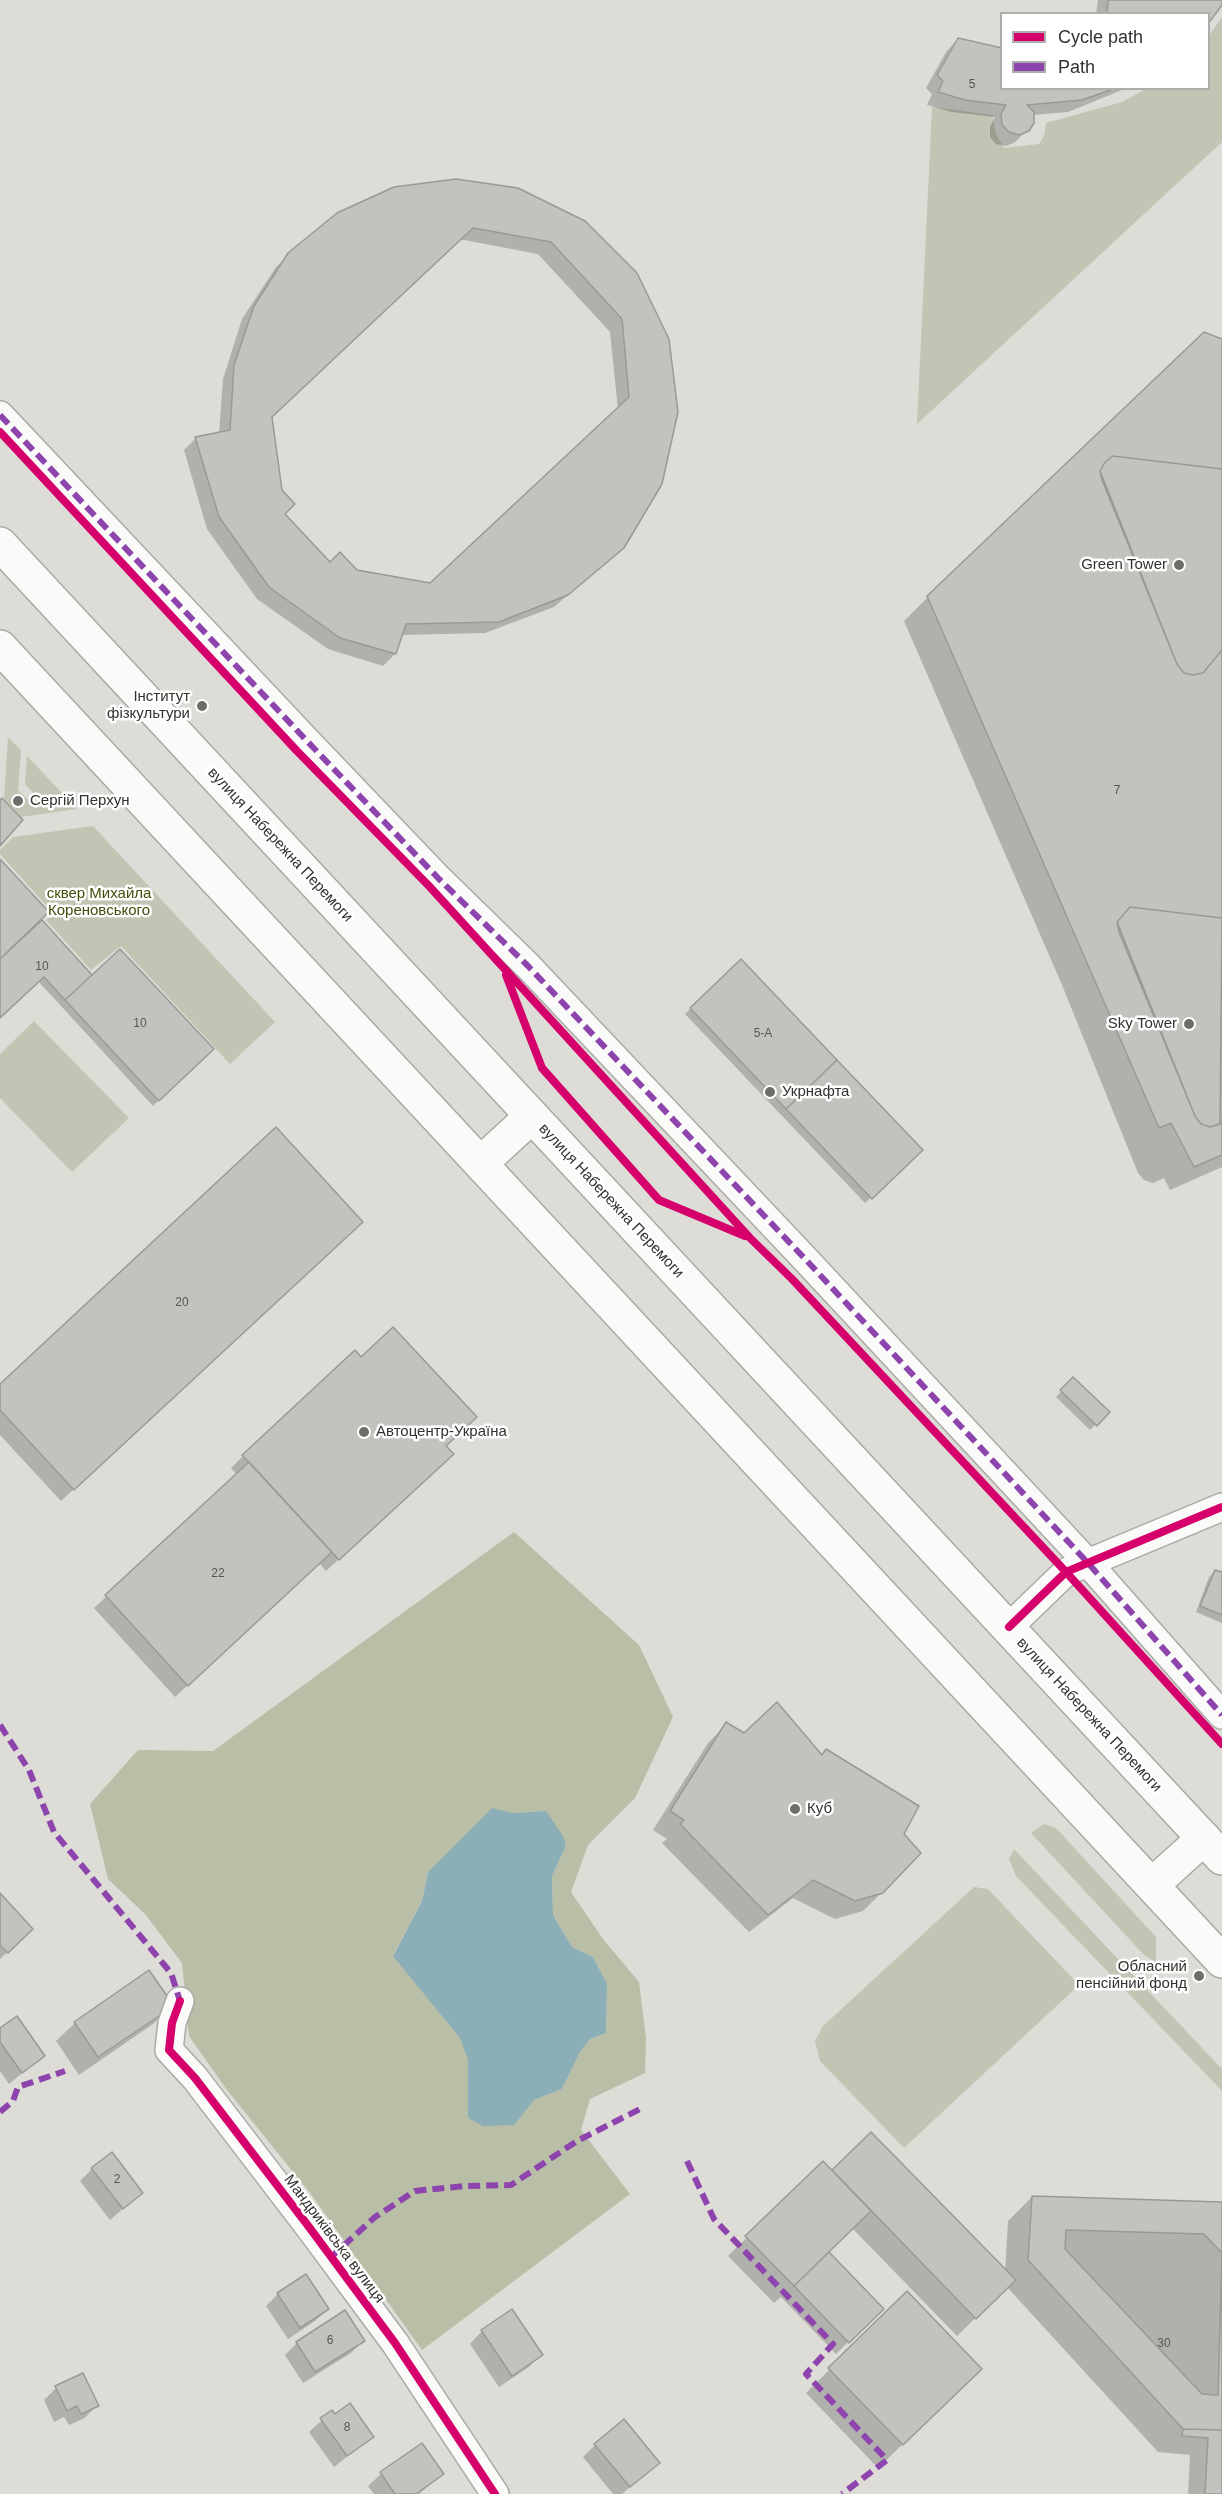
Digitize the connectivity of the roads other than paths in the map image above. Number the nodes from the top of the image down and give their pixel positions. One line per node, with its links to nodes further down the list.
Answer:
1 (0, 415): 7 (street)
2 (0, 544): 4 (main road, вулиця Набережна Перемоги)
3 (0, 647): 5 (main road)
4 (532, 1116): 5 (main road); 8 (main road, вулиця Набережна Перемоги)
5 (481, 1162): 11 (main road)
6 (1222, 1507): 7 (street)
7 (1088, 1563): 8 (street); 9 (street)
8 (1009, 1627): 10 (main road, вулиця Набережна Перемоги)
9 (1222, 1715)
10 (1213, 1848): 11 (main road)
11 (1152, 1886): 12 (main road)
12 (1222, 1961)
13 (180, 2001): 14 (street, Мандриківська вулиця)
14 (495, 2494)

